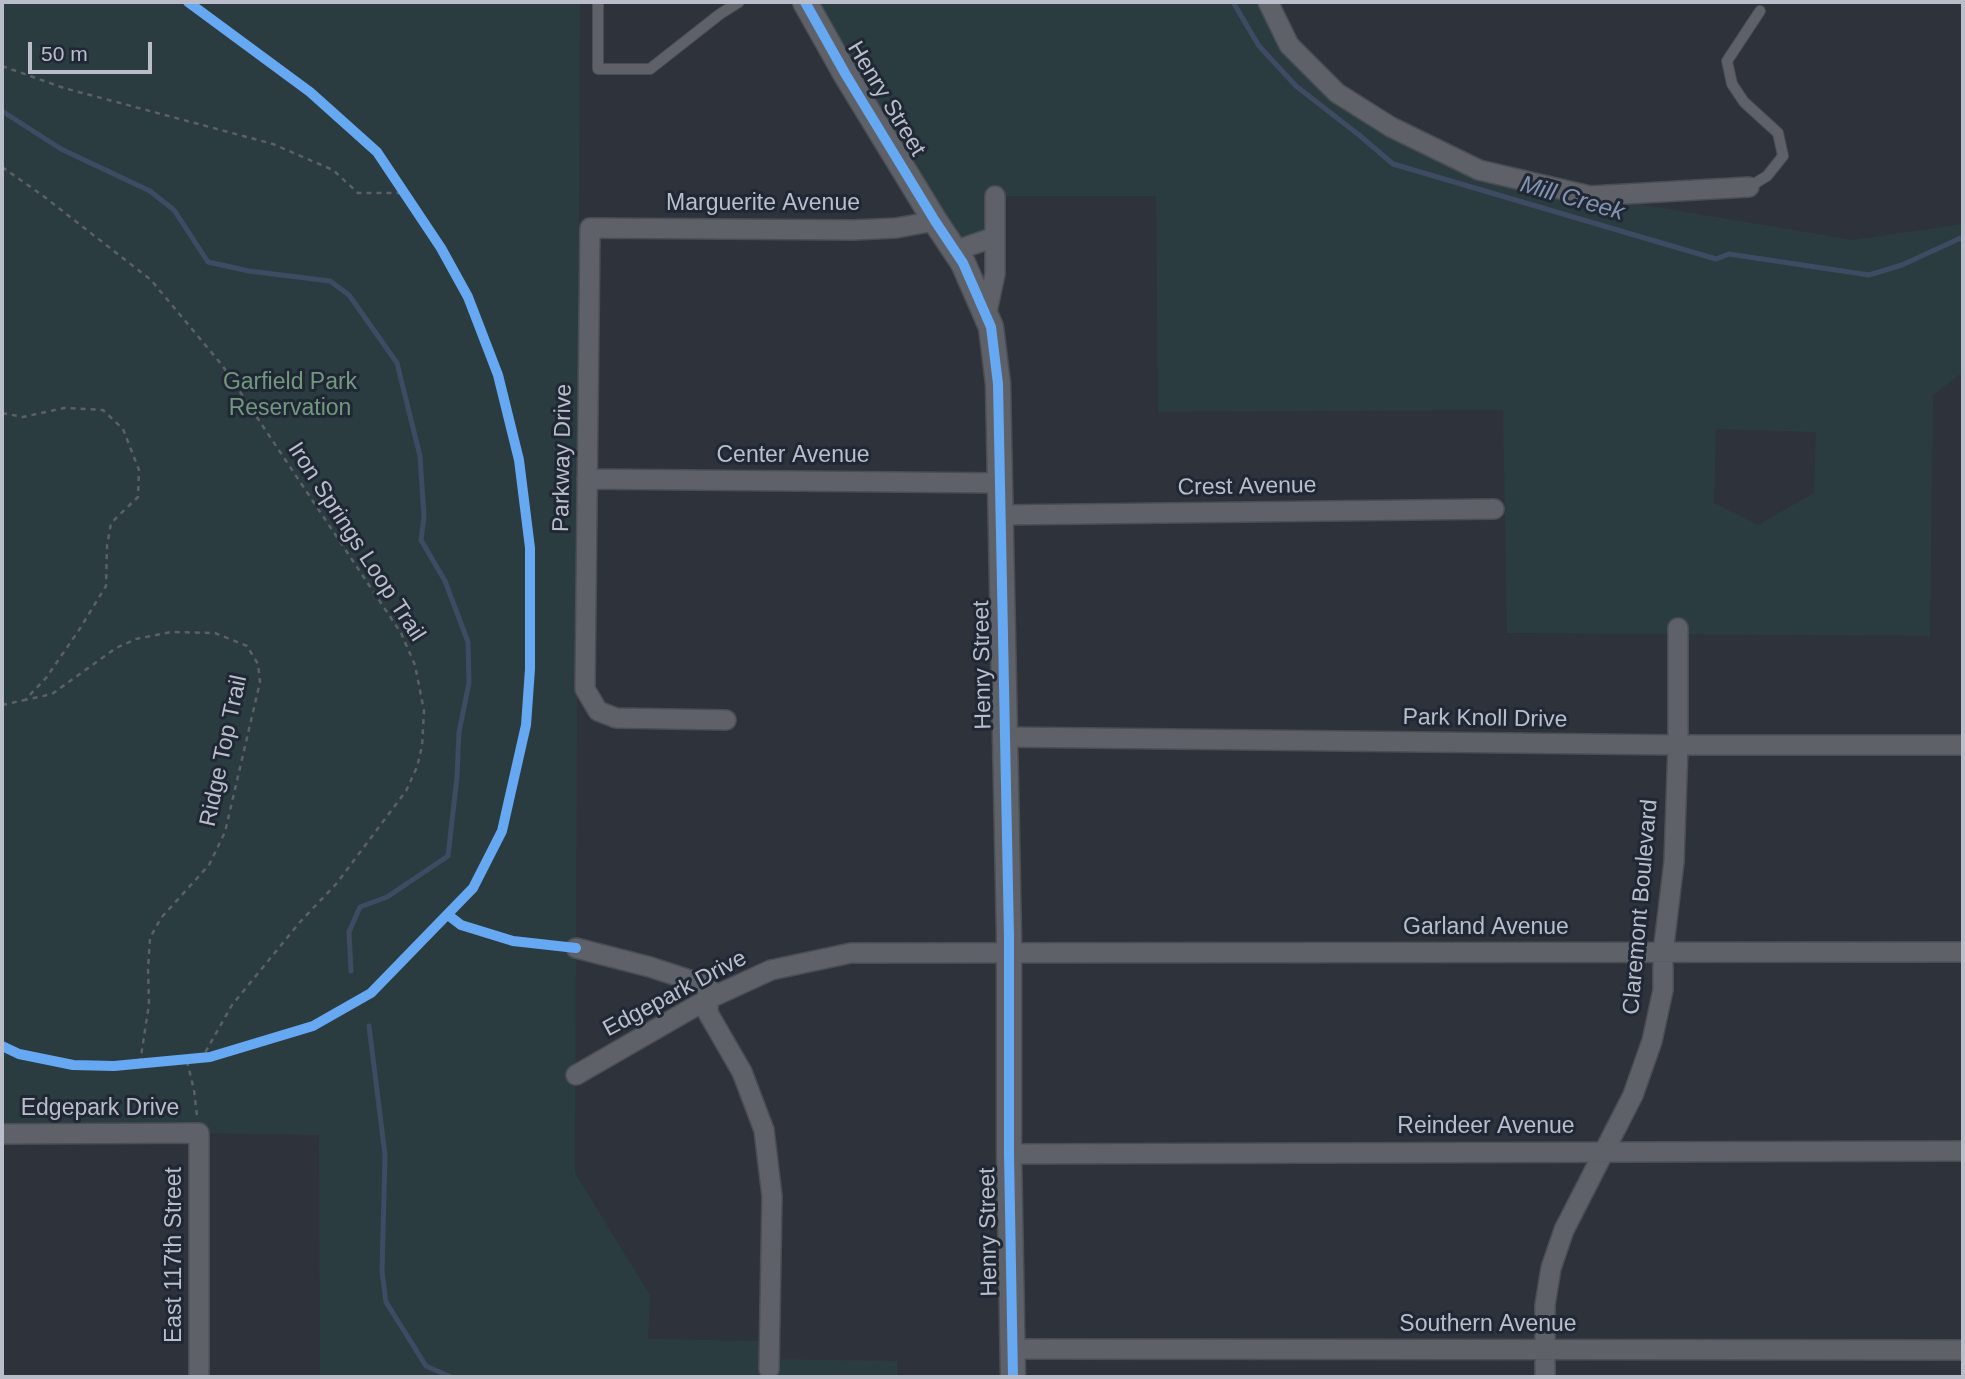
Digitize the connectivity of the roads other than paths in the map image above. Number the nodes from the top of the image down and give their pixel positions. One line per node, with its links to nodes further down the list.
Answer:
1 (598, 2): 2 (lane)
2 (739, 2)
3 (805, 2): 8 (street, Henry Street)
4 (1268, 2): 6 (street)
5 (1760, 11): 6 (lane)
6 (1749, 187)
7 (995, 196): 10 (street, Henry Street)
8 (935, 221): 9 (street, Marguerite Avenue); 11 (street, Henry Street)
9 (590, 228): 13 (street, Parkway Drive)
10 (995, 237): 11 (street); 12 (street, Henry Street)
11 (954, 251): 12 (street, Henry Street)
12 (986, 316): 14 (street, Henry Street)
13 (587, 479): 14 (street, Center Avenue); 18 (street, Parkway Drive)
14 (1000, 483): 16 (street, Henry Street)
15 (1494, 509): 16 (street, Crest Avenue)
16 (1000, 514): 19 (street, Henry Street)
17 (1678, 628): 20 (street, Claremont Boulevard)
18 (726, 720)
19 (1005, 737): 20 (street, Park Knoll Drive); 24 (street, Henry Street)
20 (1678, 745): 21 (street, Park Knoll Drive); 25 (street, Claremont Boulevard)
21 (1963, 745)
22 (576, 948): 26 (street)
23 (1963, 952): 25 (street, Garland Avenue)
24 (1009, 953): 25 (street, Garland Avenue); 26 (street, Edgepark Drive); 32 (street, Henry Street)
25 (1663, 953): 30 (street, Claremont Boulevard)
26 (708, 999): 27 (street, Edgepark Drive); 36 (street)
27 (576, 1075)
28 (199, 1133): 29 (street, Edgepark Drive); 37 (street, East 117th Street)
29 (2, 1134)
30 (1605, 1151): 31 (street, Reindeer Avenue); 32 (street, Reindeer Avenue); 34 (street, Claremont Boulevard)
31 (1963, 1151)
32 (1009, 1154): 33 (street, Henry Street)
33 (1013, 1349): 34 (street, Southern Avenue); 38 (street, Henry Street)
34 (1545, 1350): 35 (street, Southern Avenue); 39 (street, Claremont Boulevard)
35 (1963, 1350)
36 (769, 1369)
37 (199, 1377)
38 (1013, 1377)
39 (1545, 1377)

